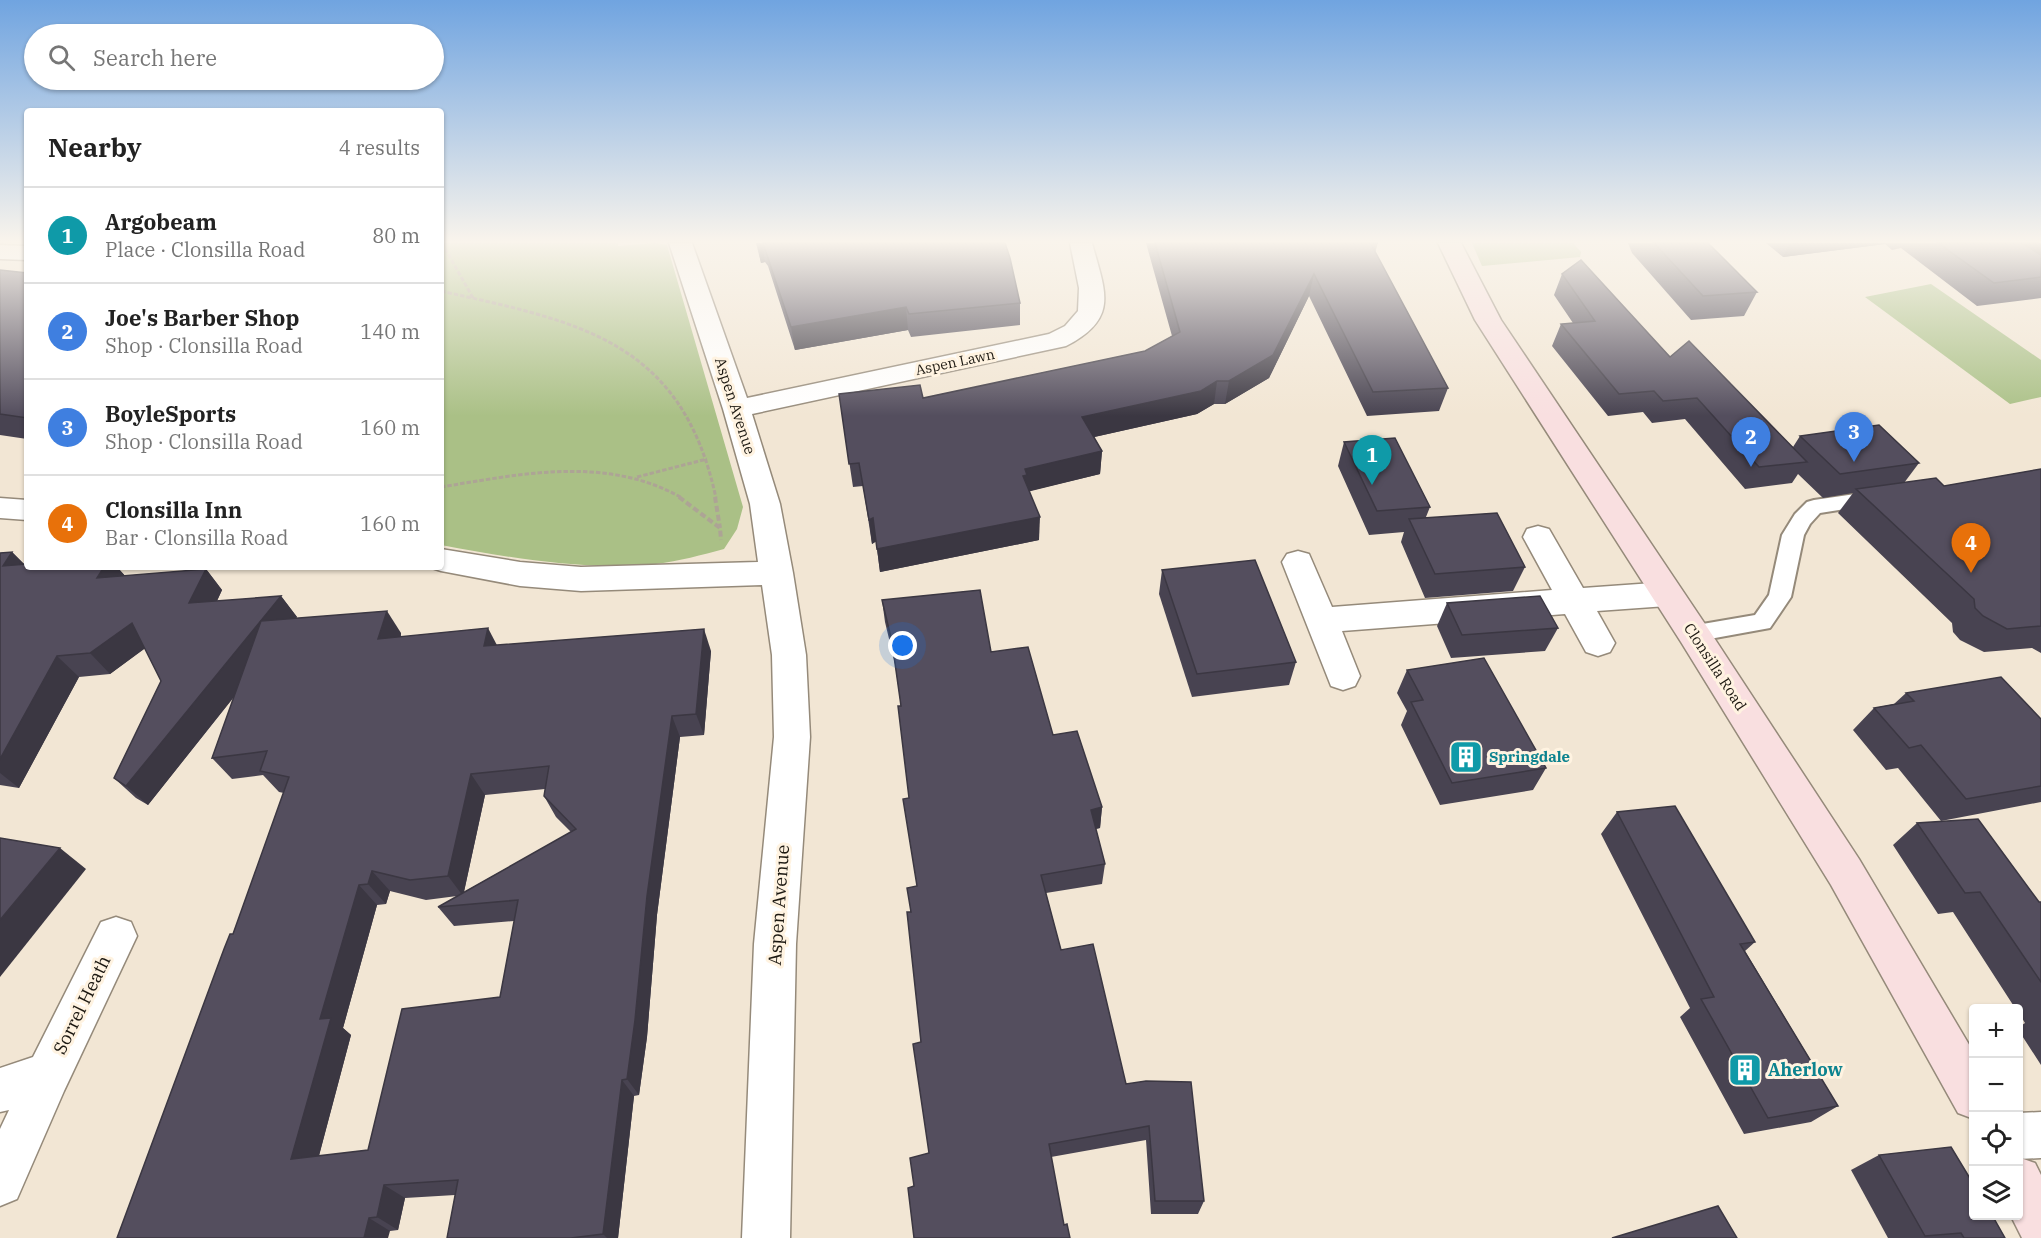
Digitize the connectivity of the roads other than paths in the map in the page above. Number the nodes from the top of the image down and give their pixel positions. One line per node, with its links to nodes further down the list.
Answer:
1 (700, 301): 4 (street, Aspen Avenue)
2 (1093, 301): 4 (street, Aspen Lawn)
3 (1478, 301): 12 (main road, Clonsilla Road)
4 (737, 409): 11 (street, Aspen Avenue)
5 (1894, 496): 15 (lane)
6 (0, 508): 7 (street)
7 (24, 510)
8 (1538, 537): 13 (street)
9 (444, 561): 11 (street)
10 (1298, 562): 14 (street)
11 (777, 573): 27 (street, Aspen Avenue)
12 (1667, 594): 13 (street); 15 (main road, Clonsilla Road)
13 (1575, 601): 14 (street); 16 (street)
14 (1321, 620): 17 (street)
15 (1693, 633): 20 (main road, Clonsilla Road)
16 (1598, 643)
17 (1343, 676)
18 (116, 936): 19 (street, Sorrel Heath)
19 (48, 1075): 21 (street); 24 (street, Sorrel Heath)
20 (1969, 1088)
21 (0, 1090)
22 (2041, 1135): 23 (street)
23 (2023, 1137)
24 (0, 1182)
25 (2023, 1188): 26 (main road)
26 (2041, 1224)
27 (766, 1238)

